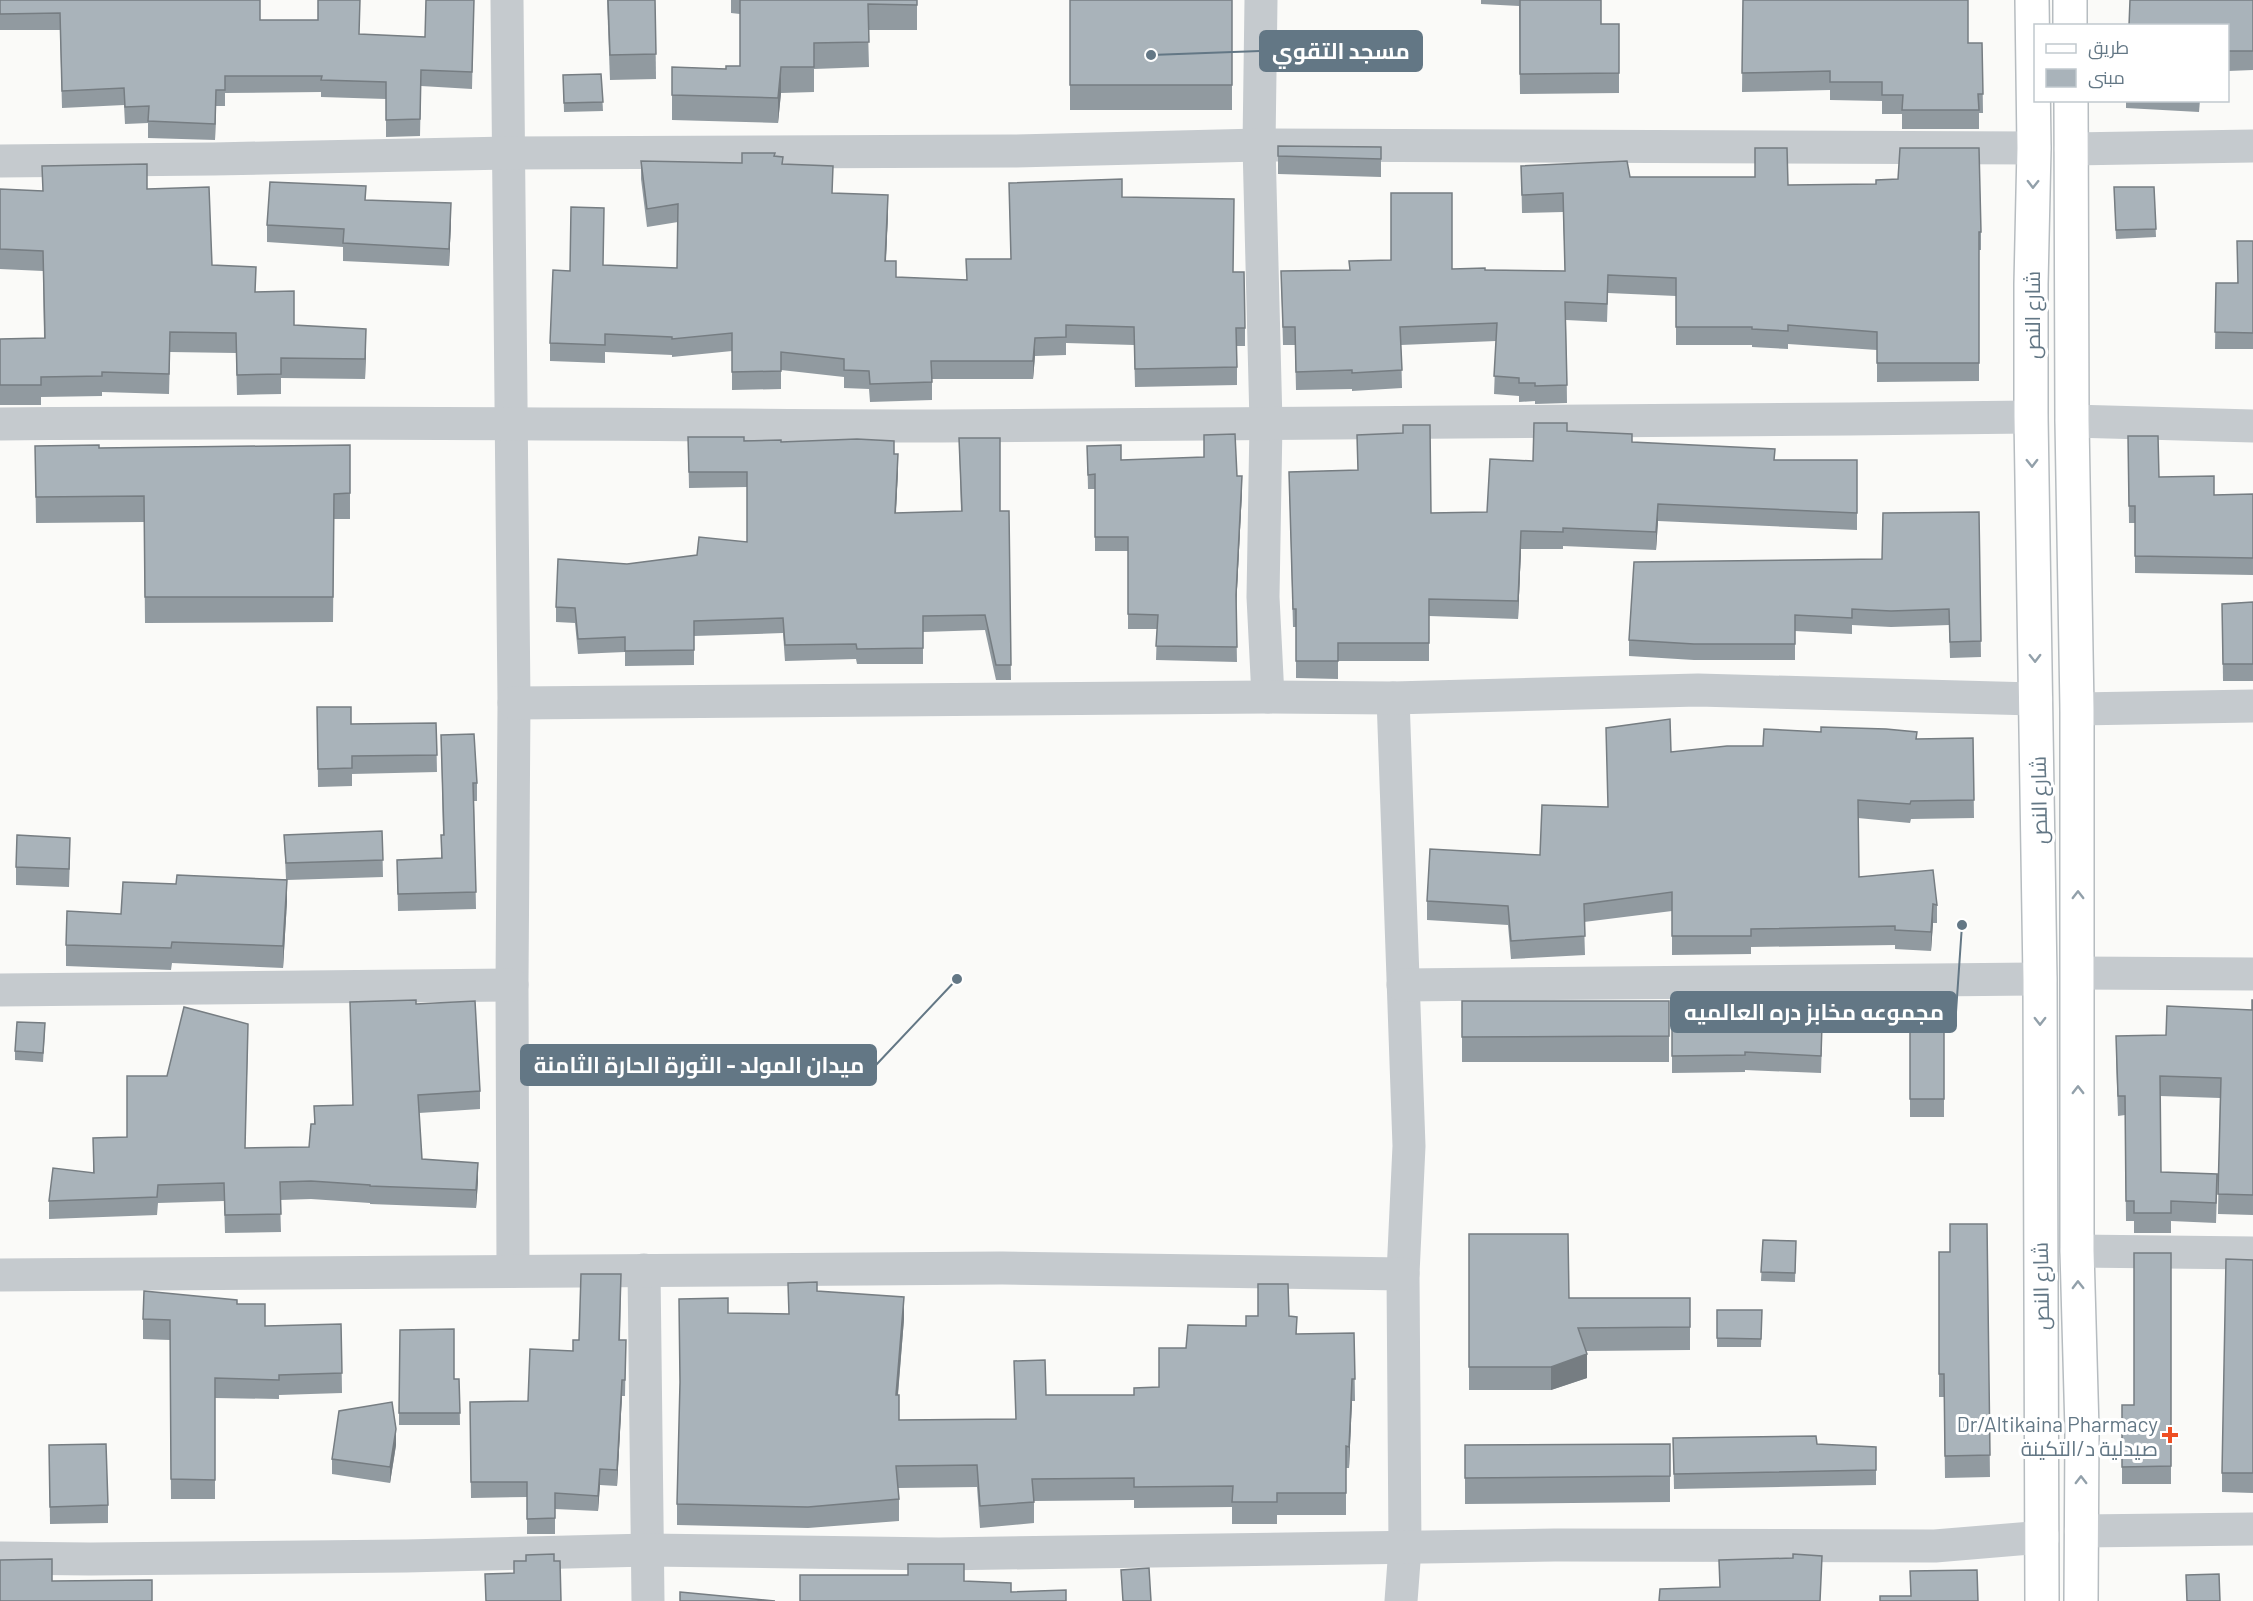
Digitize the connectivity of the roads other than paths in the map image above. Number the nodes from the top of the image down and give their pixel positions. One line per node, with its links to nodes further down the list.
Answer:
1 (507, 0): 11 (street)
2 (1261, 0): 7 (street)
3 (2032, 0): 9 (main road, شارع النص)
4 (2070, 0): 5 (main road)
5 (2070, 24)
6 (2071, 102): 10 (main road, شارع النص)
7 (1259, 145): 9 (street); 11 (street); 16 (street)
8 (2253, 146): 10 (street)
9 (2034, 148): 13 (main road, شارع النص, one-way to 13)
10 (2071, 149): 14 (main road, شارع النص)
11 (507, 153): 12 (street); 15 (street)
12 (0, 161)
13 (2031, 417): 16 (street); 21 (main road, شارع النص, one-way to 21)
14 (2072, 421): 18 (street); 24 (main road, شارع النص)
15 (510, 423): 16 (street); 17 (street); 22 (street)
16 (1266, 423): 19 (street)
17 (0, 424)
18 (2253, 426)
19 (1268, 697): 20 (street); 22 (street)
20 (1393, 698): 21 (street); 28 (street)
21 (2036, 699): 27 (main road, شارع النص)
22 (514, 703): 29 (street)
23 (2253, 706): 24 (street)
24 (2077, 709): 25 (main road, شارع النص, one-way to 24)
25 (2078, 973): 26 (street); 31 (main road, شارع النص, one-way to 25)
26 (2253, 974)
27 (2040, 979): 28 (street); 39 (main road, شارع النص, one-way to 39)
28 (1403, 985): 35 (street)
29 (512, 986): 30 (street); 34 (street)
30 (0, 990)
31 (2077, 1251): 32 (street); 38 (main road, شارع النص, one-way to 31)
32 (2253, 1253)
33 (644, 1270): 34 (street); 35 (street); 41 (street)
34 (513, 1271): 36 (street)
35 (1403, 1274): 40 (street)
36 (0, 1275)
37 (2253, 1529): 38 (street)
38 (2081, 1531): 46 (main road, شارع النص)
39 (2043, 1537): 40 (street); 45 (main road, شارع النص)
40 (1405, 1548): 41 (street); 44 (street)
41 (648, 1550): 42 (street); 43 (street)
42 (0, 1558)
43 (648, 1601)
44 (1401, 1601)
45 (2042, 1601)
46 (2080, 1601)

